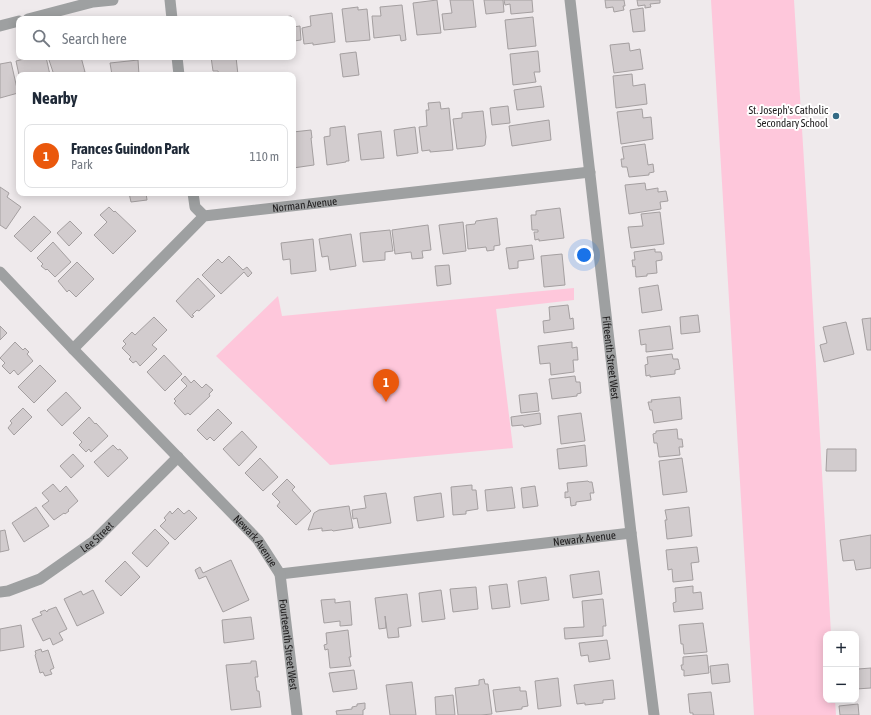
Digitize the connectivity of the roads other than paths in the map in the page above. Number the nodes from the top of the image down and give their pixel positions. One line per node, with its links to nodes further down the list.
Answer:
1 (113, 0): 4 (street)
2 (170, 0): 5 (street)
3 (570, 0): 10 (street, Fifteenth Street West)
4 (39, 16)
5 (172, 16)
6 (16, 22): 7 (street)
7 (0, 26)
8 (177, 60): 9 (street)
9 (179, 72)
10 (590, 172): 12 (street, Norman Avenue); 16 (street, Fifteenth Street West)
11 (193, 196): 12 (street)
12 (204, 216): 14 (street)
13 (0, 272): 14 (street, Newark Avenue)
14 (73, 349): 15 (street, Newark Avenue)
15 (178, 457): 17 (street, Newark Avenue); 18 (street, Lee Street)
16 (631, 533): 17 (street, Newark Avenue); 20 (street, Fifteenth Street West)
17 (280, 574): 19 (street, Fourteenth Street West)
18 (0, 592)
19 (297, 715)
20 (654, 715)

